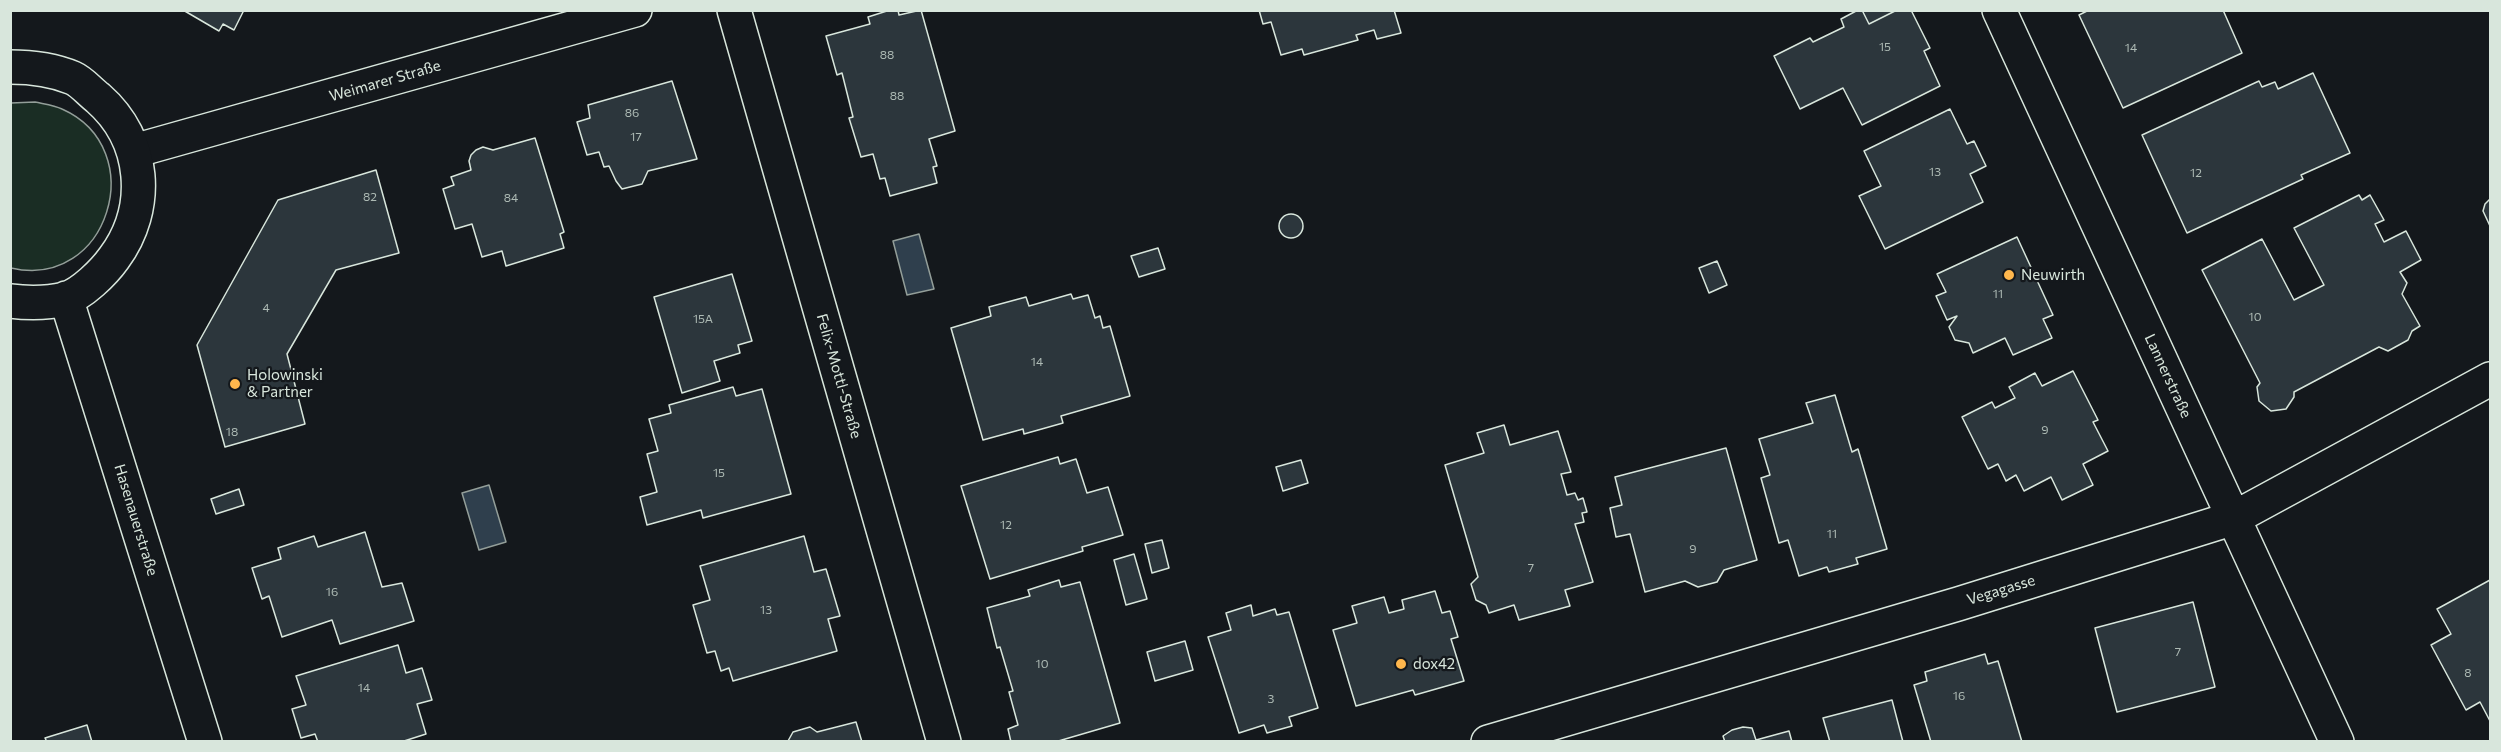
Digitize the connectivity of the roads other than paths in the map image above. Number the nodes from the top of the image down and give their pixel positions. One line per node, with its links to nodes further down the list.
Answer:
1 (635, 10): 5 (street, Weimarer Straße)
2 (734, 10): 11 (street, Felix-Mottl-Straße)
3 (1999, 10): 9 (street, Lannerstraße)
4 (10, 67): 5 (street)
5 (134, 151): 6 (street)
6 (66, 298): 7 (street); 10 (street, Hasenauerstraße)
7 (10, 301)
8 (2490, 379): 9 (street, Vegagasse)
9 (2234, 518): 12 (street, Vegagasse); 13 (street, Lannerstraße)
10 (205, 741)
11 (944, 741)
12 (1488, 741)
13 (2337, 741)

